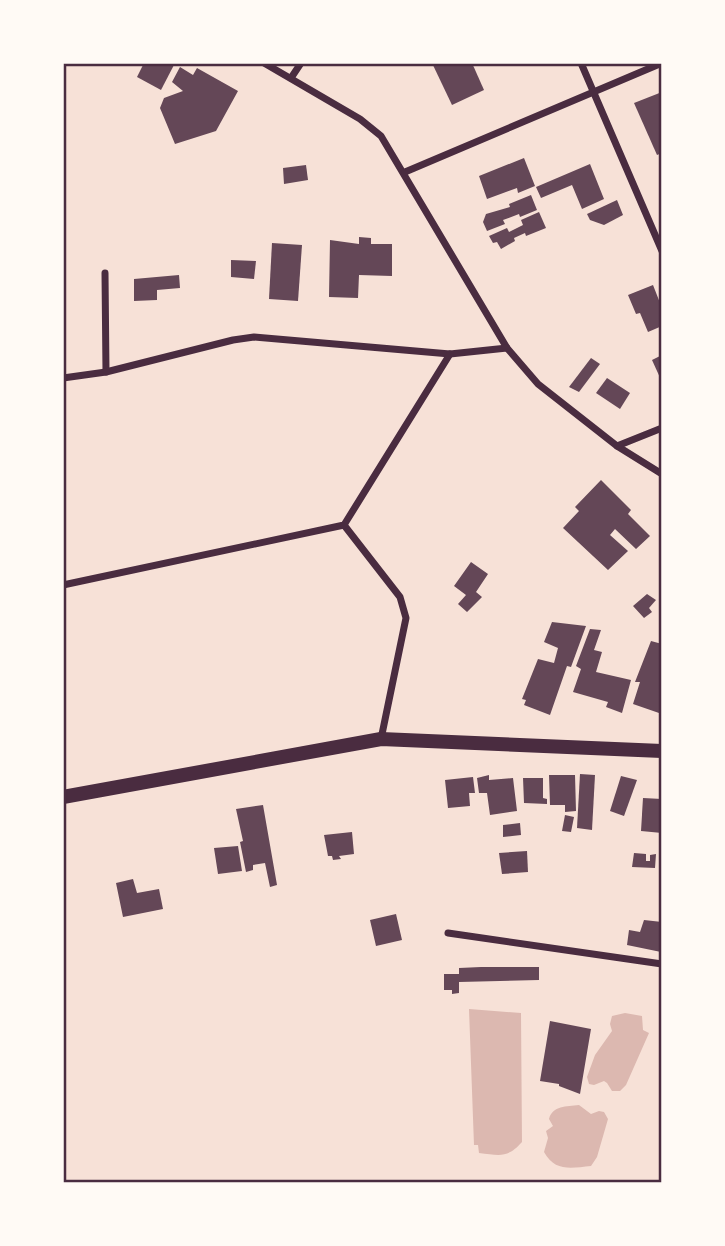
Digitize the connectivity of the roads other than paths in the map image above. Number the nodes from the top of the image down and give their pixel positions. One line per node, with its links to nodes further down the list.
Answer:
1 (264, 63): 5 (street)
2 (301, 63): 5 (street)
3 (581, 63): 6 (street)
4 (662, 63): 6 (street)
5 (291, 78): 7 (street)
6 (594, 92): 7 (street); 8 (street)
7 (405, 172): 10 (street)
8 (662, 251)
9 (105, 272): 12 (street)
10 (507, 348): 11 (street); 15 (street)
11 (450, 354): 12 (street); 17 (street)
12 (106, 372): 13 (street)
13 (63, 378)
14 (662, 428): 15 (street)
15 (617, 446): 16 (street)
16 (662, 474)
17 (344, 525): 18 (street); 19 (street)
18 (63, 585)
19 (380, 739): 20 (main road); 21 (main road)
20 (662, 751)
21 (63, 797)
22 (448, 933): 23 (street)
23 (662, 964)

